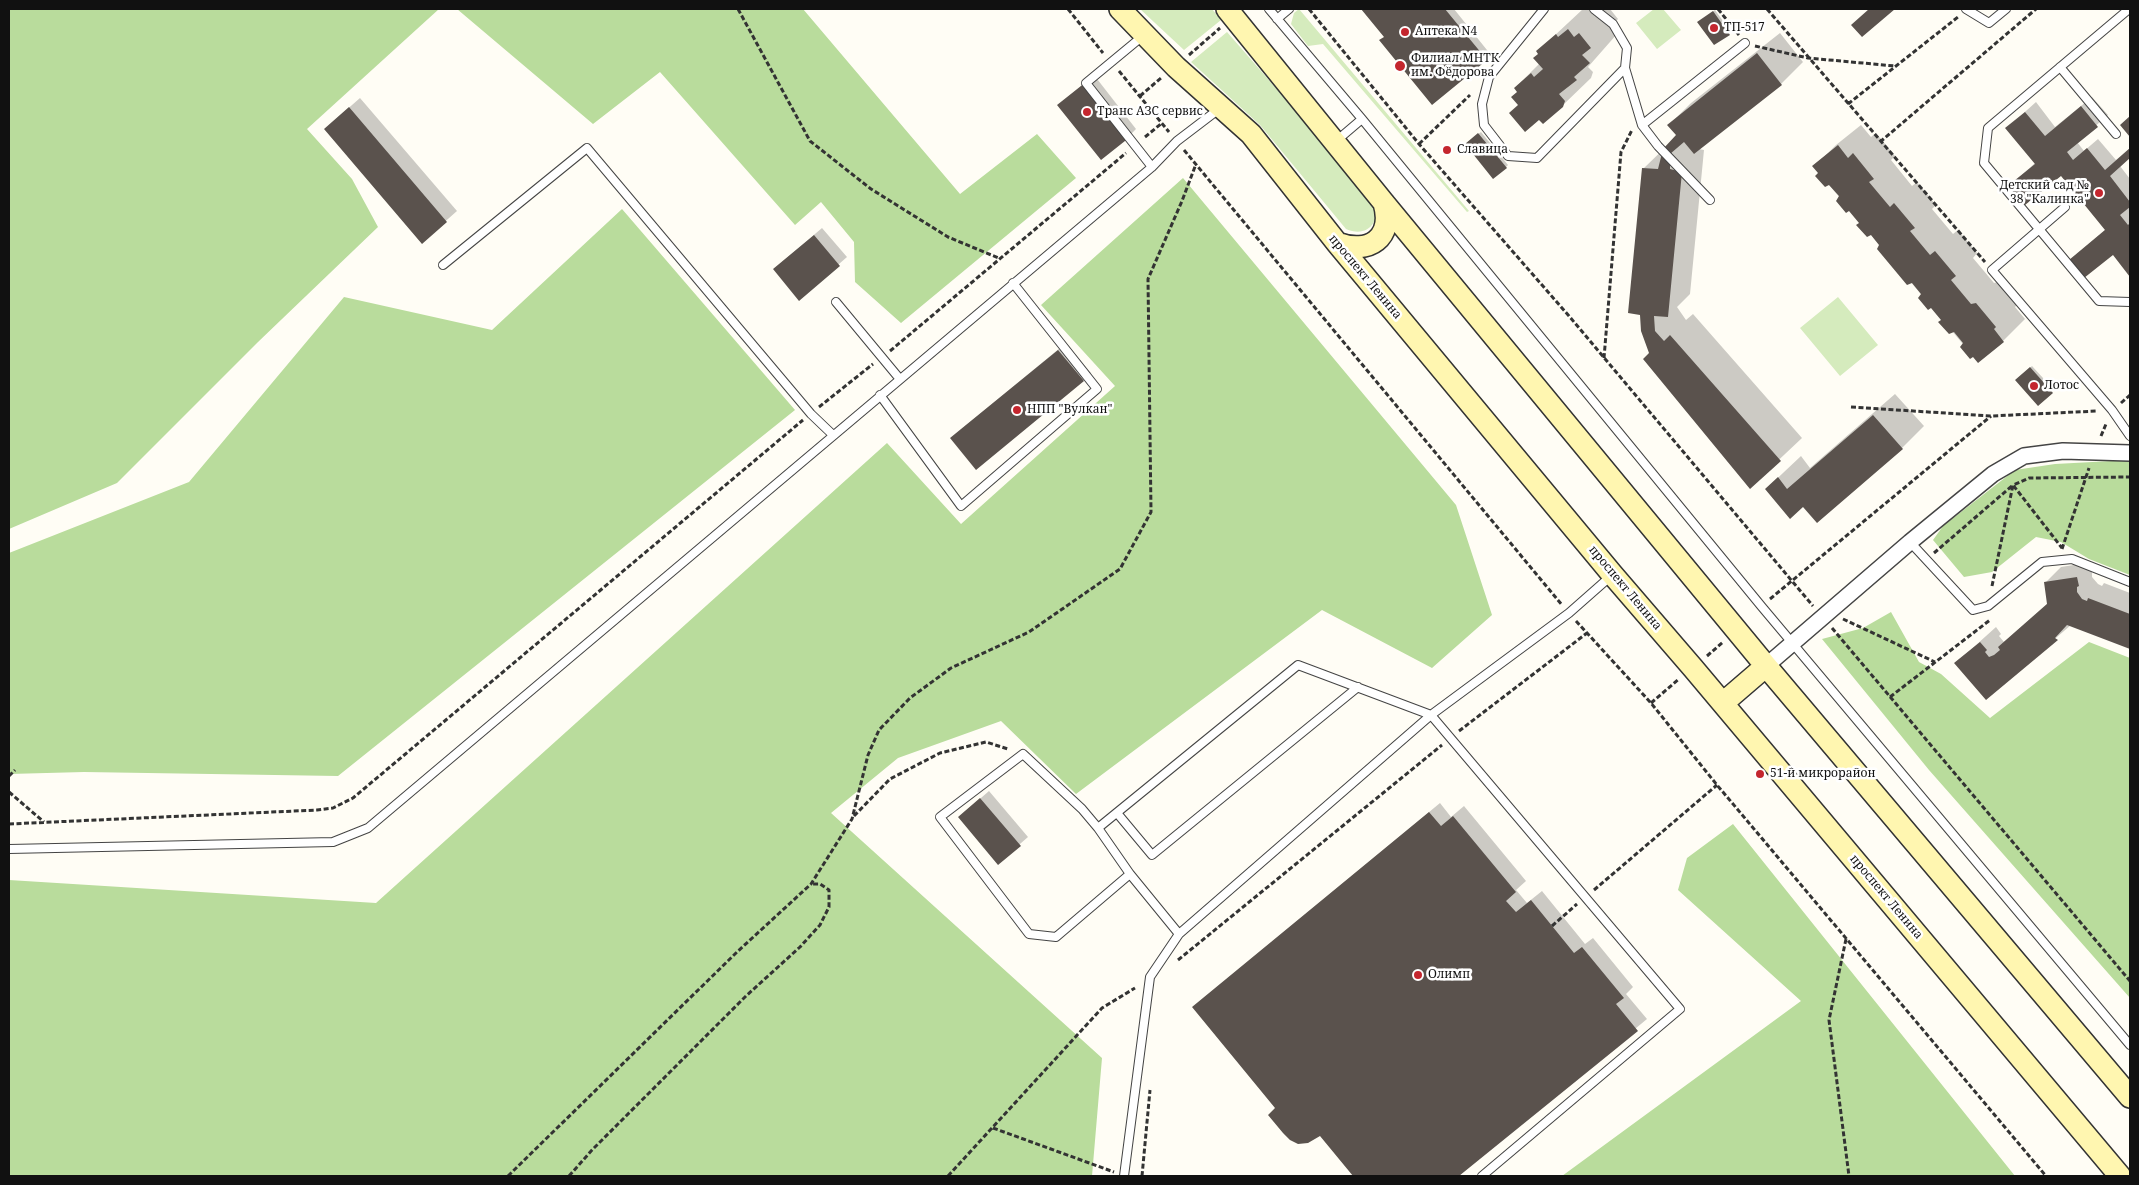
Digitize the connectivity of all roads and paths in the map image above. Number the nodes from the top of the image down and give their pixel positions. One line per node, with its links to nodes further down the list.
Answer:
1 (738, 9): 46 (path)
2 (1068, 9): 20 (path)
3 (1120, 9): 17 (main road, проспект Ленина)
4 (1269, 9): 16 (lane)
5 (1289, 9): 16 (lane)
6 (1309, 9): 37 (path)
7 (1544, 9): 25 (lane)
8 (1594, 9): 24 (lane)
9 (1718, 9): 18 (path)
10 (1767, 9): 19 (path)
11 (1966, 9): 12 (lane); 21 (path)
12 (2006, 9)
13 (2036, 9): 35 (path)
14 (2129, 9): 23 (lane)
15 (1230, 13): 22 (path); 36 (main road)
16 (1277, 19): 30 (lane)
17 (1145, 33): 20 (lane); 22 (main road, проспект Ленина)
18 (1745, 43): 19 (path); 32 (lane)
19 (1808, 58): 21 (path); 27 (path)
20 (1111, 63): 26 (path); 38 (lane)
21 (1896, 66): 27 (path)
22 (1176, 67): 26 (path); 28 (main road, проспект Ленина)
23 (2060, 67): 33 (lane); 44 (lane)
24 (1626, 68): 25 (lane); 29 (lane)
25 (1489, 77): 37 (path)
26 (1140, 96): 31 (path)
27 (1848, 104): 35 (path)
28 (1220, 107): 34 (lane); 45 (main road, проспект Ленина)
29 (1639, 114): 32 (lane); 53 (path)
30 (1362, 119): 36 (lane); 75 (lane)
31 (1162, 123): 34 (path); 38 (path)
32 (1642, 125): 41 (lane)
33 (2116, 134)
34 (1177, 141): 39 (path); 40 (lane)
35 (1880, 142): 48 (path)
36 (1334, 143): 42 (main road)
37 (1419, 144): 53 (path)
38 (1135, 145): 40 (lane); 46 (path)
39 (1196, 163): 76 (path); 96 (path)
40 (1152, 167): 49 (lane)
41 (1710, 200)
42 (1384, 203): 45 (main road); 78 (main road)
43 (2065, 206): 44 (lane)
44 (2039, 229): 48 (lane); 51 (lane)
45 (1337, 243): 71 (main road, проспект Ленина)
46 (1001, 259): 52 (path)
47 (443, 265): 58 (lane)
48 (1992, 270): 57 (lane)
49 (1013, 283): 54 (lane); 55 (lane)
50 (836, 302): 52 (lane)
51 (2130, 302)
52 (882, 358): 54 (lane); 58 (path)
53 (1604, 358): 72 (path)
54 (899, 378): 55 (lane)
55 (880, 395): 60 (lane)
56 (1851, 407): 59 (path)
57 (2112, 410): 59 (path); 61 (lane); 62 (path)
58 (811, 414): 60 (lane); 97 (path)
59 (1991, 416): 72 (path)
60 (833, 435): 100 (lane)
61 (2130, 436)
62 (2095, 452): 63 (street); 64 (path); 67 (street)
63 (2130, 453)
64 (2086, 477): 65 (path); 66 (path); 68 (path)
65 (2130, 477)
66 (2013, 485): 68 (path); 70 (path); 74 (path)
67 (1910, 542): 70 (lane); 77 (street)
68 (2062, 549): 69 (path)
69 (2065, 559): 73 (lane); 74 (lane)
70 (1926, 560): 74 (lane)
71 (1612, 574): 76 (lane); 83 (main road, проспект Ленина)
72 (1791, 581): 75 (path); 77 (path)
73 (2130, 582)
74 (1988, 606): 81 (path)
75 (1762, 607): 80 (lane)
76 (1569, 613): 79 (path); 88 (lane)
77 (1825, 615): 80 (street); 81 (path); 85 (path)
78 (1737, 631): 82 (main road); 83 (path)
79 (1587, 633): 86 (path); 89 (path)
80 (1792, 643): 82 (street); 111 (lane)
81 (1935, 662): 85 (path)
82 (1766, 666): 87 (main road); 113 (main road)
83 (1693, 668): 86 (path); 87 (main road, проспект Ленина)
84 (1358, 687): 88 (lane); 95 (lane); 95 (lane)
85 (1890, 697): 110 (path)
86 (1651, 703): 93 (path)
87 (1723, 704): 123 (main road, проспект Ленина)
88 (1431, 715): 89 (lane); 106 (lane)
89 (1450, 738): 108 (path); 120 (lane)
90 (1023, 754): 96 (path); 99 (lane); 101 (lane)
91 (15, 770): 92 (path)
92 (9, 776)
93 (1717, 785): 103 (path); 107 (path)
94 (9, 792): 97 (path)
95 (1118, 813): 99 (lane)
96 (853, 817): 102 (path)
97 (44, 822): 98 (path)
98 (9, 824)
99 (1098, 828): 101 (lane)
100 (9, 849)
101 (1130, 874): 106 (lane)
102 (811, 884): 115 (path); 116 (path)
103 (1589, 894)
104 (1582, 900): 105 (path)
105 (1552, 926)
106 (1178, 934): 109 (lane)
107 (1846, 939): 121 (path); 122 (path)
108 (1173, 964)
109 (1150, 977): 114 (path); 118 (lane)
110 (2130, 981)
111 (2130, 1045)
112 (1150, 1080): 119 (path)
113 (2130, 1097)
114 (993, 1128): 117 (path); 118 (path)
115 (508, 1176)
116 (569, 1176)
117 (948, 1176)
118 (1124, 1176)
119 (1142, 1176)
120 (1482, 1176)
121 (1849, 1176)
122 (2046, 1176)
123 (2120, 1176)

